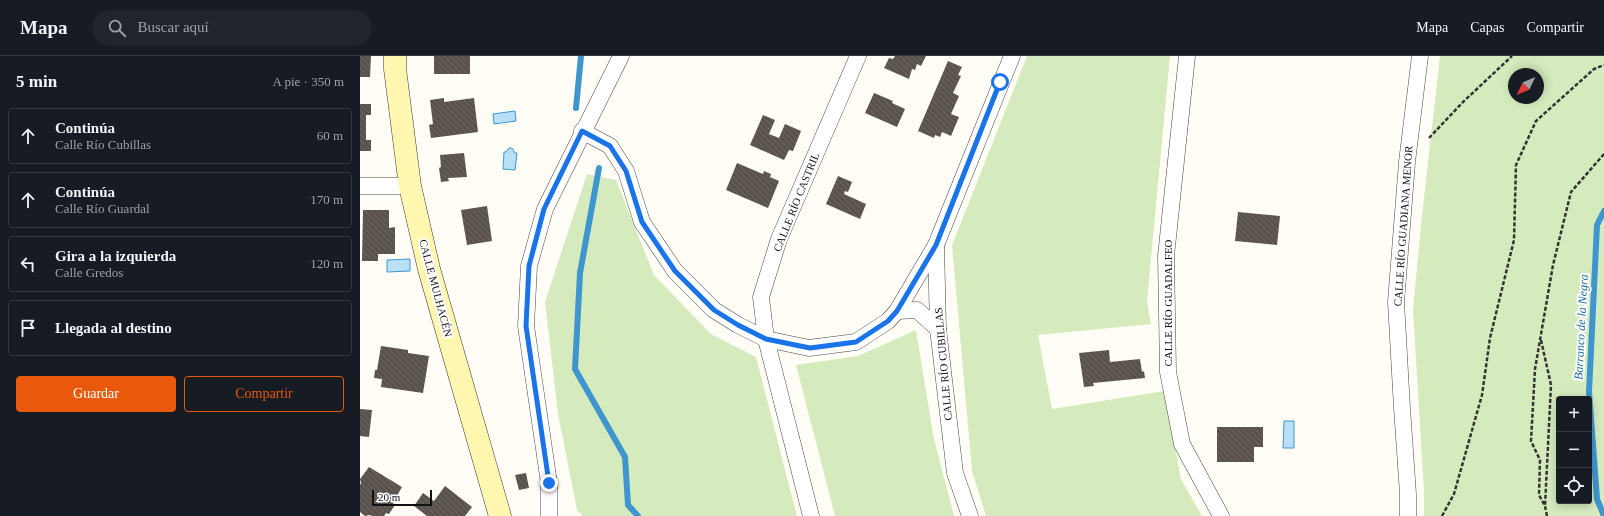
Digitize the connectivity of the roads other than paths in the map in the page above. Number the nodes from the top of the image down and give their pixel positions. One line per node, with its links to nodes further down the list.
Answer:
1 (395, 56): 9 (street, CALLE MULHACÉN)
2 (621, 56): 7 (street)
3 (858, 56): 13 (street, CALLE RÍO CASTRIL)
4 (1012, 56): 10 (street, CALLE RÍO CUBILLAS)
5 (1187, 56): 18 (street, CALLE RÍO GUADALFEO)
6 (1420, 56): 19 (street, CALLE RÍO GUADIANA MENOR)
7 (582, 131): 13 (street); 15 (street)
8 (360, 186): 9 (street)
9 (410, 186): 14 (street, CALLE MULHACÉN)
10 (936, 245): 11 (street); 12 (street, CALLE RÍO CUBILLAS)
11 (897, 311): 12 (street); 13 (street)
12 (938, 329): 17 (street, CALLE RÍO CUBILLAS)
13 (766, 339): 16 (street, CALLE RÍO CASTRIL)
14 (500, 516)
15 (548, 516)
16 (811, 516)
17 (970, 516)
18 (1221, 516)
19 (1408, 516)

